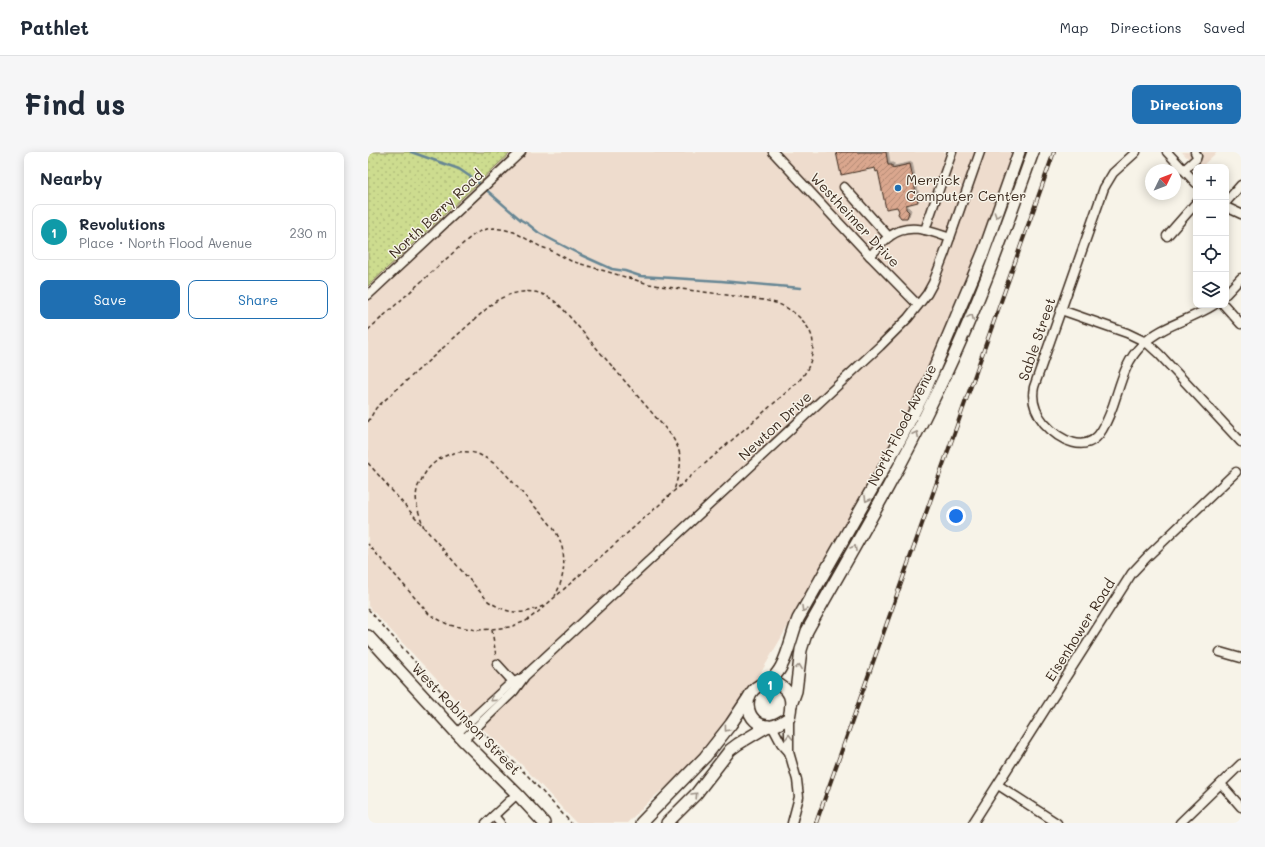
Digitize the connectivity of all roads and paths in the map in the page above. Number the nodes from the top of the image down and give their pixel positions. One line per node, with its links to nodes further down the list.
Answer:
1 (521, 152): 25 (street, North Berry Road)
2 (773, 152): 22 (street, Westheimer Drive)
3 (952, 152): 18 (street)
4 (980, 152): 21 (street, Newton Drive)
5 (1019, 152): 48 (main road, North Flood Avenue, one-way to 48)
6 (1033, 152): 51 (main road, North Flood Avenue, one-way to 6)
7 (1136, 152): 29 (street, Sable Street)
8 (1167, 152): 10 (street)
9 (1195, 152): 10 (street)
10 (1184, 170): 11 (street)
11 (1193, 180)
12 (1241, 185): 14 (street)
13 (844, 187): 19 (street)
14 (1228, 200)
15 (1193, 206): 20 (street)
16 (1229, 209): 17 (street)
17 (1241, 214)
18 (926, 230): 19 (street); 21 (street)
19 (888, 236): 22 (street)
20 (1167, 236)
21 (950, 238): 26 (street, Newton Drive)
22 (870, 256): 26 (street, Westheimer Drive)
23 (1241, 278): 24 (street)
24 (1229, 291)
25 (368, 295)
26 (918, 305): 49 (street, Newton Drive)
27 (1208, 308): 32 (street, Sable Street)
28 (1227, 308): 30 (street)
29 (1061, 310): 32 (street); 32 (street, Sable Street)
30 (1241, 324)
31 (368, 330): 37 (path)
32 (1146, 342): 34 (street)
33 (368, 422): 37 (path)
34 (1241, 442)
35 (368, 463): 38 (path)
36 (1236, 472): 59 (street, Eisenhower Road)
37 (674, 491): 40 (path)
38 (424, 528): 40 (path); 41 (path)
39 (368, 544): 43 (path)
40 (554, 598): 41 (path)
41 (546, 605): 43 (path)
42 (368, 609): 53 (path)
43 (492, 629): 47 (path)
44 (368, 636): 55 (main road, West Robinson Street)
45 (1220, 652): 46 (street)
46 (1241, 658)
47 (497, 664): 49 (street)
48 (769, 682): 50 (main road); 51 (main road)
49 (516, 684): 53 (street, Newton Drive)
50 (749, 697): 54 (main road); 67 (main road, one-way to 67)
51 (792, 705): 52 (main road)
52 (789, 718): 54 (main road); 56 (street, one-way to 52)
53 (473, 723): 55 (street, Newton Drive); 66 (path)
54 (770, 726): 56 (street); 68 (main road, one-way to 54)
55 (460, 736): 60 (main road, West Robinson Street)
56 (789, 752): 69 (street)
57 (1241, 764): 58 (street)
58 (1221, 784): 61 (street); 72 (street)
59 (998, 785): 70 (street, Eisenhower Road); 71 (street)
60 (517, 794): 62 (street); 65 (main road, West Robinson Street)
61 (1241, 806)
62 (494, 816): 63 (street); 64 (street)
63 (486, 823)
64 (500, 823)
65 (544, 823)
66 (572, 823)
67 (641, 823)
68 (667, 823)
69 (792, 823)
70 (973, 823)
71 (1057, 823)
72 (1180, 823)

